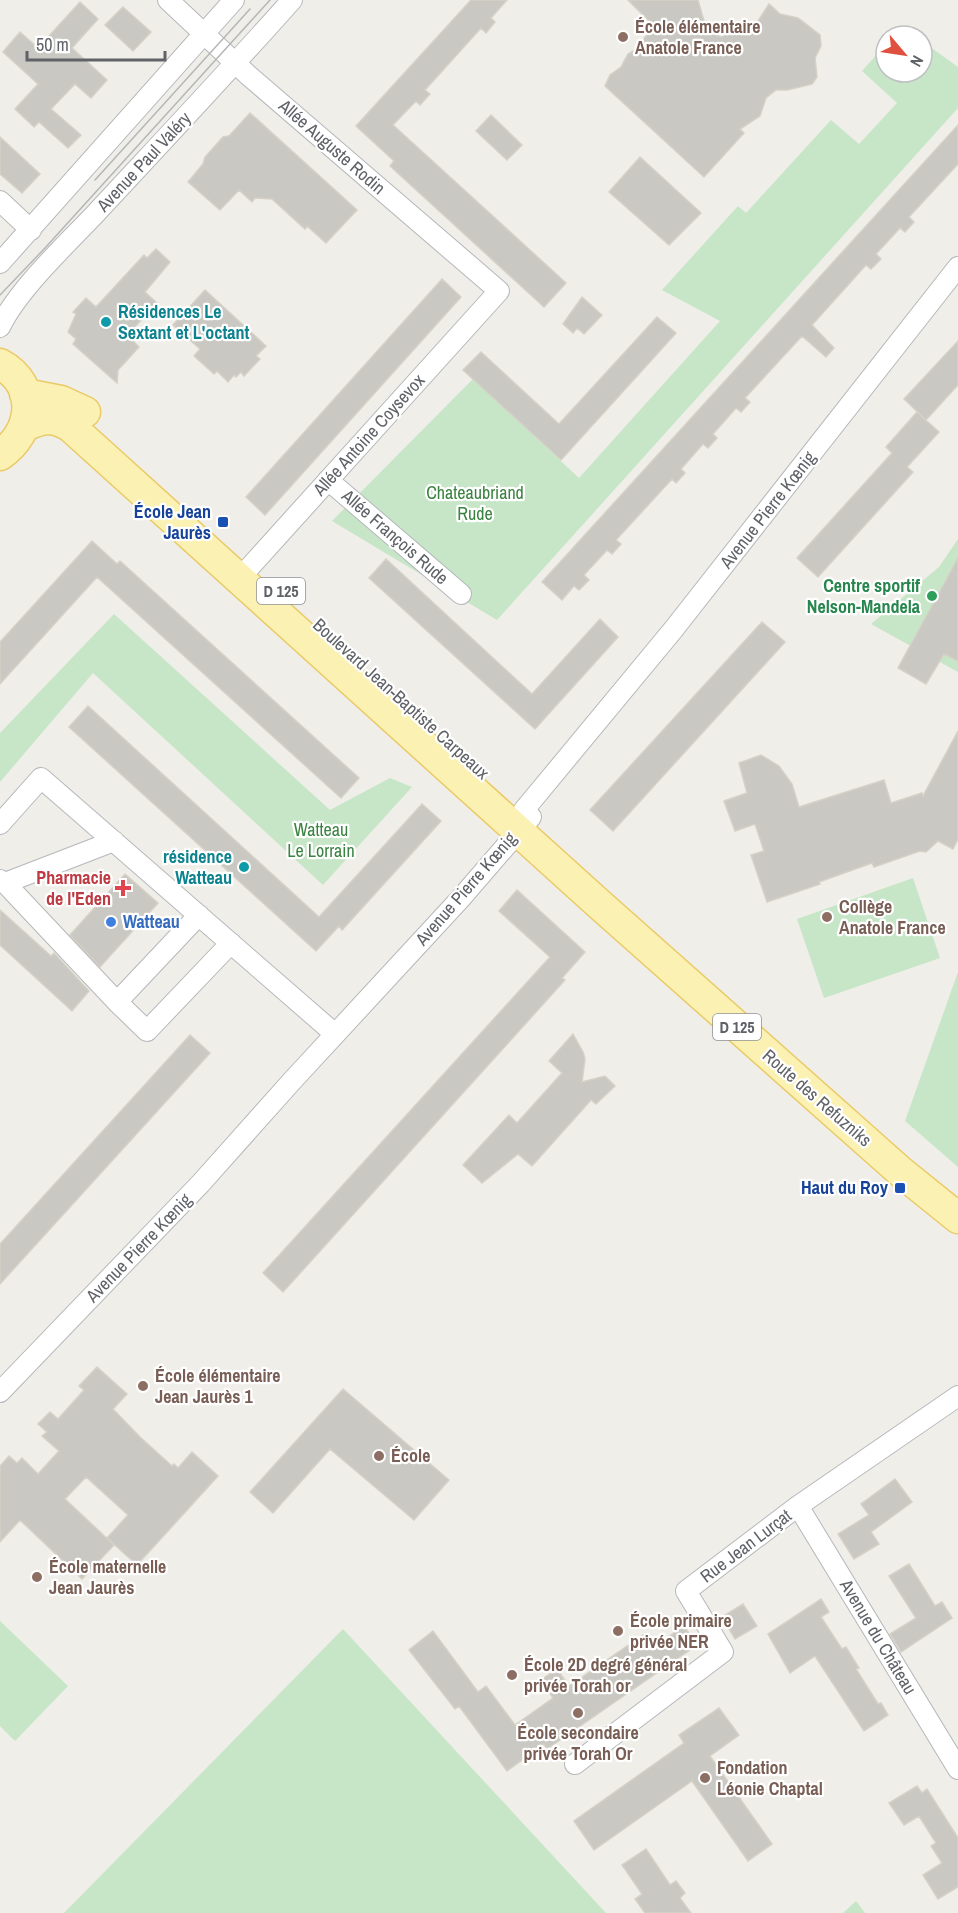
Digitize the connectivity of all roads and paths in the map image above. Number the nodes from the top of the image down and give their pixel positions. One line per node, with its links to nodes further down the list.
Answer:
1 (168, 0): 4 (street, Allée Auguste Rodin)
2 (234, 0): 4 (street)
3 (292, 0): 5 (street, Avenue Paul Valéry)
4 (204, 34): 5 (street, Allée Auguste Rodin); 7 (street)
5 (236, 63): 10 (street, Allée Auguste Rodin); 11 (street, Avenue Paul Valéry)
6 (0, 201): 7 (street)
7 (31, 230): 8 (street)
8 (0, 263)
9 (958, 267): 19 (street, Avenue Pierre Kœnig)
10 (500, 291): 16 (street, Allée Antoine Coysevox)
11 (0, 327)
12 (0, 364): 13 (main road)
13 (25, 394): 14 (main road); 17 (main road, Boulevard Jean-Baptiste Carpeaux / D 125)
14 (25, 426): 15 (main road); 17 (main road, Boulevard Jean-Baptiste Carpeaux / D 125)
15 (0, 455)
16 (328, 480): 17 (street, Allée Antoine Coysevox); 18 (street, Allée François Rude)
17 (245, 572): 19 (main road, Boulevard Jean-Baptiste Carpeaux / D 125)
18 (461, 594)
19 (521, 821): 26 (street, Avenue Pierre Kœnig); 27 (main road, Route des Refuzniks); 28 (main road, Route des Refuzniks / D 125)
20 (0, 824): 21 (street)
21 (114, 841): 22 (street); 23 (street)
22 (3, 882): 25 (street)
23 (199, 915): 24 (street); 25 (street)
24 (231, 943): 25 (street); 26 (street)
25 (117, 1002)
26 (336, 1034): 29 (street, Avenue Pierre Kœnig)
27 (958, 1196)
28 (958, 1218)
29 (0, 1392)
30 (958, 1396): 31 (street, Rue Jean Lurçat)
31 (798, 1506): 32 (street, Rue Jean Lurçat); 33 (street, Avenue du Château)
32 (575, 1764)
33 (958, 1768)

